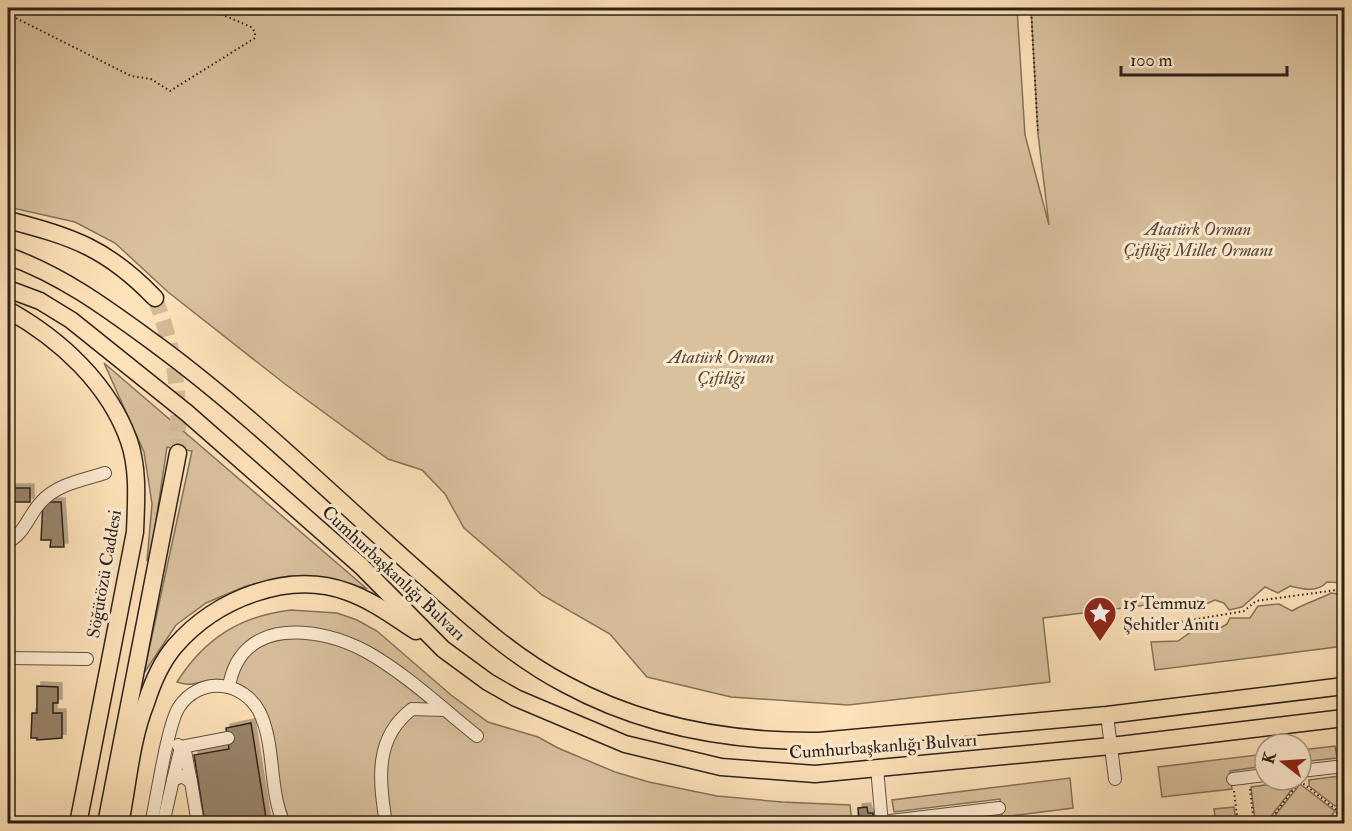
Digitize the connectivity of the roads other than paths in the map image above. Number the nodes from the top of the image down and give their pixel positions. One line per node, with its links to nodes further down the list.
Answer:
1 (8, 220): 4 (main road)
2 (8, 256): 15 (main road, Cumhurbaşkanlığı Bulvarı)
3 (8, 289): 9 (main road, Cumhurbaşkanlığı Bulvarı)
4 (155, 298)
5 (8, 309): 31 (main road, Söğütözü Caddesi)
6 (178, 453): 32 (main road)
7 (105, 472): 8 (lane)
8 (8, 542)
9 (443, 649): 22 (main road, Cumhurbaşkanlığı Bulvarı); 33 (main road)
10 (8, 658): 11 (lane)
11 (87, 659)
12 (1344, 686): 15 (main road, Cumhurbaşkanlığı Bulvarı)
13 (229, 687): 14 (lane); 19 (lane); 37 (lane)
14 (444, 710): 17 (lane); 38 (lane)
15 (1107, 715): 20 (lane)
16 (1344, 718): 20 (main road, Cumhurbaşkanlığı Bulvarı)
17 (477, 736)
18 (228, 738): 19 (lane)
19 (175, 744): 27 (lane); 28 (lane); 34 (lane)
20 (1111, 746): 22 (main road, Cumhurbaşkanlığı Bulvarı); 25 (lane)
21 (1344, 766): 23 (lane)
22 (877, 768): 30 (lane)
23 (1313, 770)
24 (1253, 776): 26 (lane)
25 (1115, 779)
26 (1233, 779)
27 (173, 780): 28 (lane); 35 (lane)
28 (191, 782): 36 (lane)
29 (999, 808): 30 (lane)
30 (882, 823)
31 (78, 824)
32 (106, 824)
33 (120, 824)
34 (151, 824)
35 (163, 824)
36 (198, 824)
37 (284, 824)
38 (386, 824)

